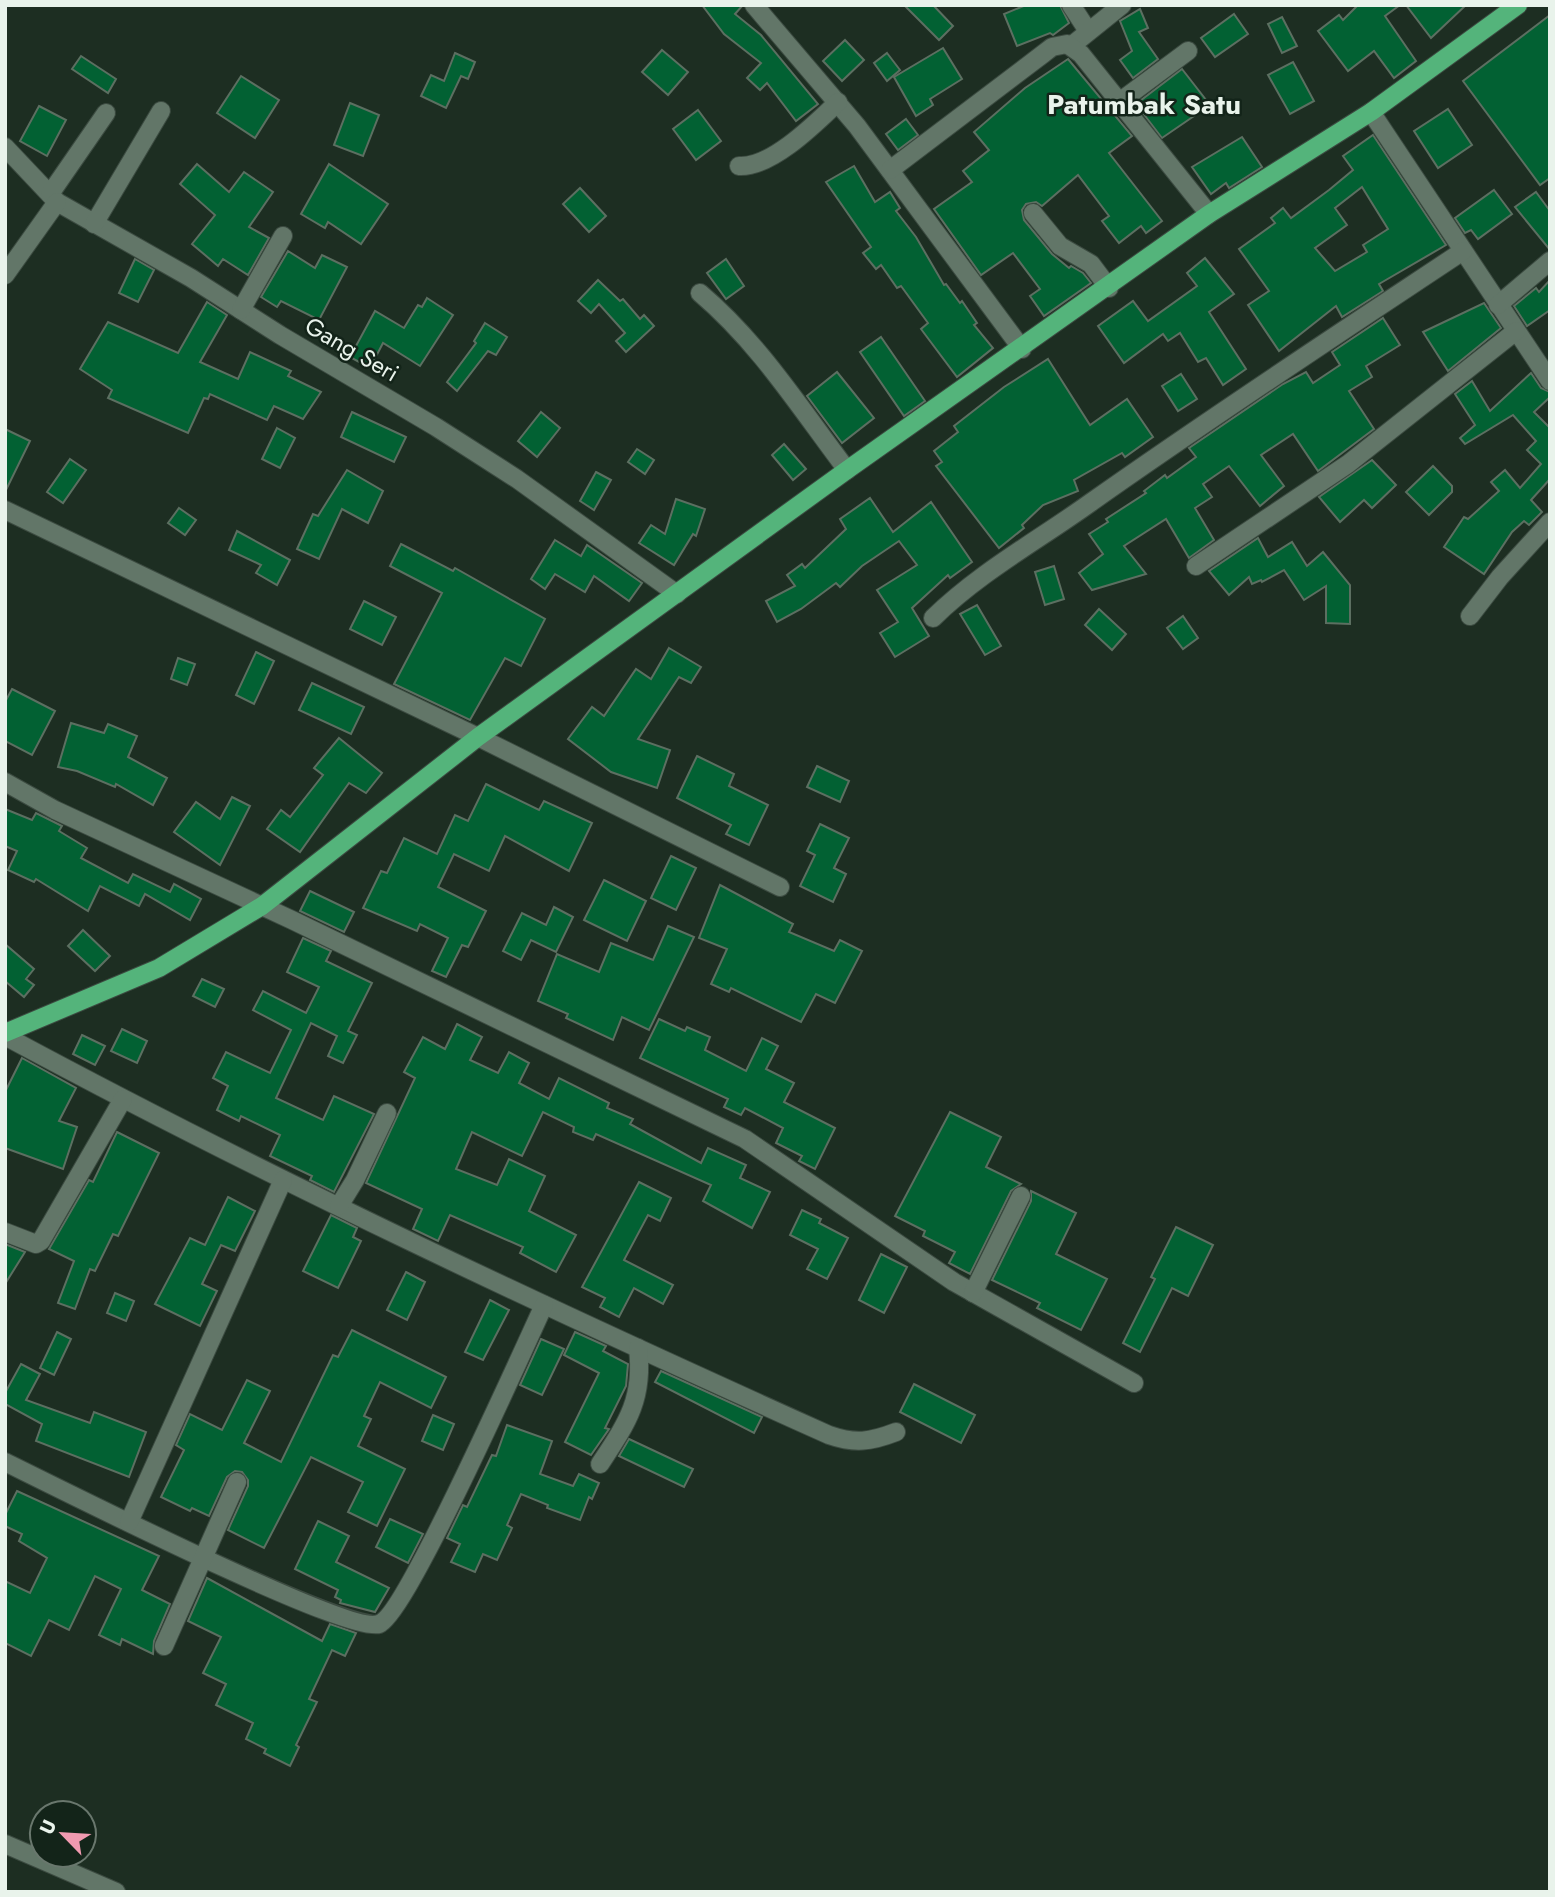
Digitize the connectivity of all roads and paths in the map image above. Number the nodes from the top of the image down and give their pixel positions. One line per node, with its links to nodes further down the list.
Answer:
1 (754, 5): 8 (street)
2 (1071, 5): 5 (street)
3 (1122, 5): 5 (street)
4 (1518, 5): 11 (main road)
5 (1088, 31): 6 (street)
6 (1071, 46): 9 (street); 15 (street)
7 (1188, 51): 9 (street)
8 (838, 102): 14 (street); 15 (street)
9 (1118, 103): 18 (street)
10 (161, 111): 19 (street)
11 (1371, 112): 18 (main road); 21 (street)
12 (106, 113): 16 (street)
13 (5, 147): 16 (street, Gang Seri)
14 (739, 166)
15 (890, 170): 29 (street)
16 (54, 198): 19 (street, Gang Seri); 23 (street)
17 (1033, 213): 24 (street)
18 (1209, 214): 24 (main road)
19 (94, 223): 27 (street, Gang Seri)
20 (283, 236): 27 (street)
21 (1463, 251): 26 (street); 37 (street)
22 (1550, 261): 26 (street)
23 (5, 275)
24 (1109, 288): 29 (main road)
25 (700, 293): 31 (street)
26 (1499, 305): 28 (street)
27 (241, 310): 35 (street, Gang Seri)
28 (1516, 331): 30 (street); 34 (street)
29 (1022, 349): 31 (main road)
30 (1550, 381)
31 (847, 470): 35 (main road)
32 (5, 510): 38 (street)
33 (1550, 522): 36 (street)
34 (1196, 565)
35 (677, 594): 38 (main road)
36 (1470, 616)
37 (933, 618)
38 (478, 737): 40 (street); 41 (main road)
39 (5, 782): 41 (street)
40 (780, 887)
41 (262, 906): 42 (main road); 49 (street)
42 (5, 1034): 43 (street)
43 (123, 1100): 45 (street); 48 (street)
44 (387, 1113): 47 (street)
45 (283, 1180): 47 (street); 57 (street)
46 (1021, 1196): 49 (street)
47 (339, 1206): 50 (street)
48 (5, 1232)
49 (974, 1293): 52 (street)
50 (544, 1305): 51 (street); 58 (street)
51 (638, 1348): 53 (street); 55 (street)
52 (1134, 1382)
53 (896, 1432)
54 (5, 1462): 57 (street)
55 (600, 1464)
56 (237, 1482): 58 (street)
57 (129, 1522): 58 (street)
58 (203, 1557): 59 (street)
59 (164, 1646)
60 (5, 1844): 61 (street)
61 (116, 1892)

